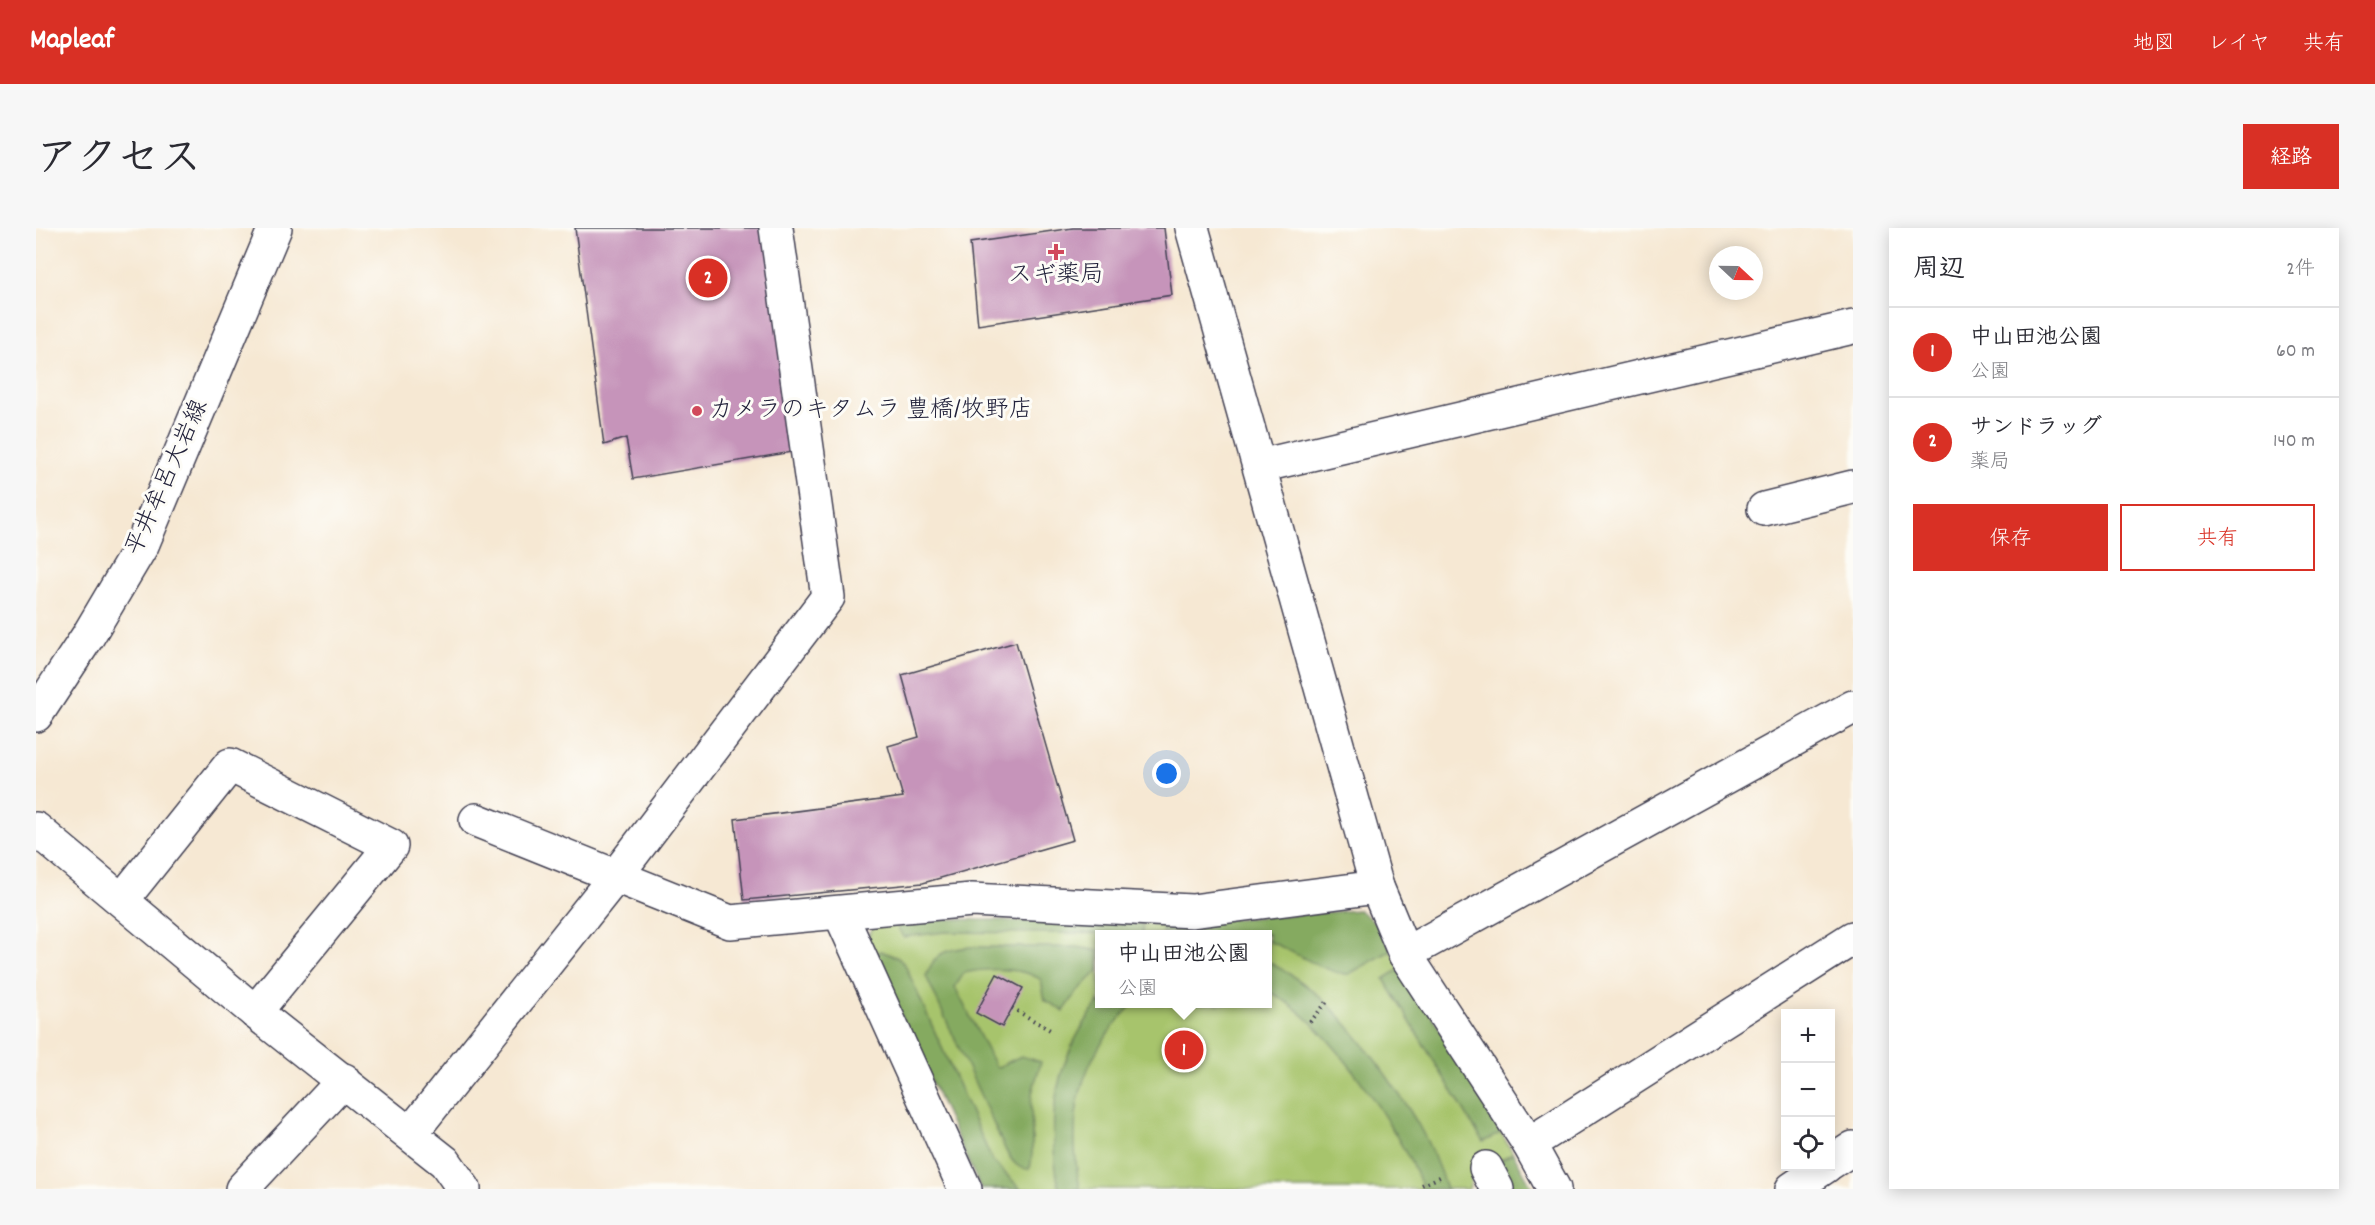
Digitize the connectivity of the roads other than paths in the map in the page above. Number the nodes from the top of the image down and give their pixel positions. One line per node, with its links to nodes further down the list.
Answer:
1 (275, 228): 9 (street, 平井牟呂大岩線)
2 (776, 228): 12 (street)
3 (1192, 228): 5 (street)
4 (1853, 327): 5 (street)
5 (1260, 466): 13 (street)
6 (1853, 487): 7 (street)
7 (1764, 510)
8 (1853, 707): 17 (street)
9 (36, 715)
10 (476, 820): 12 (street)
11 (36, 829): 14 (street)
12 (615, 877): 15 (street); 20 (street)
13 (1377, 887): 15 (street); 17 (street)
14 (122, 900): 18 (street); 18 (street)
15 (840, 913): 27 (street)
16 (1853, 938): 21 (street)
17 (1406, 954): 21 (street)
18 (255, 1012): 19 (street)
19 (344, 1080): 20 (street); 25 (street)
20 (411, 1133): 26 (street)
21 (1529, 1144): 28 (street)
22 (1853, 1148): 23 (street)
23 (1835, 1160)
24 (1820, 1171): 29 (street)
25 (242, 1189)
26 (464, 1189)
27 (965, 1189)
28 (1554, 1189)
29 (1792, 1189)

